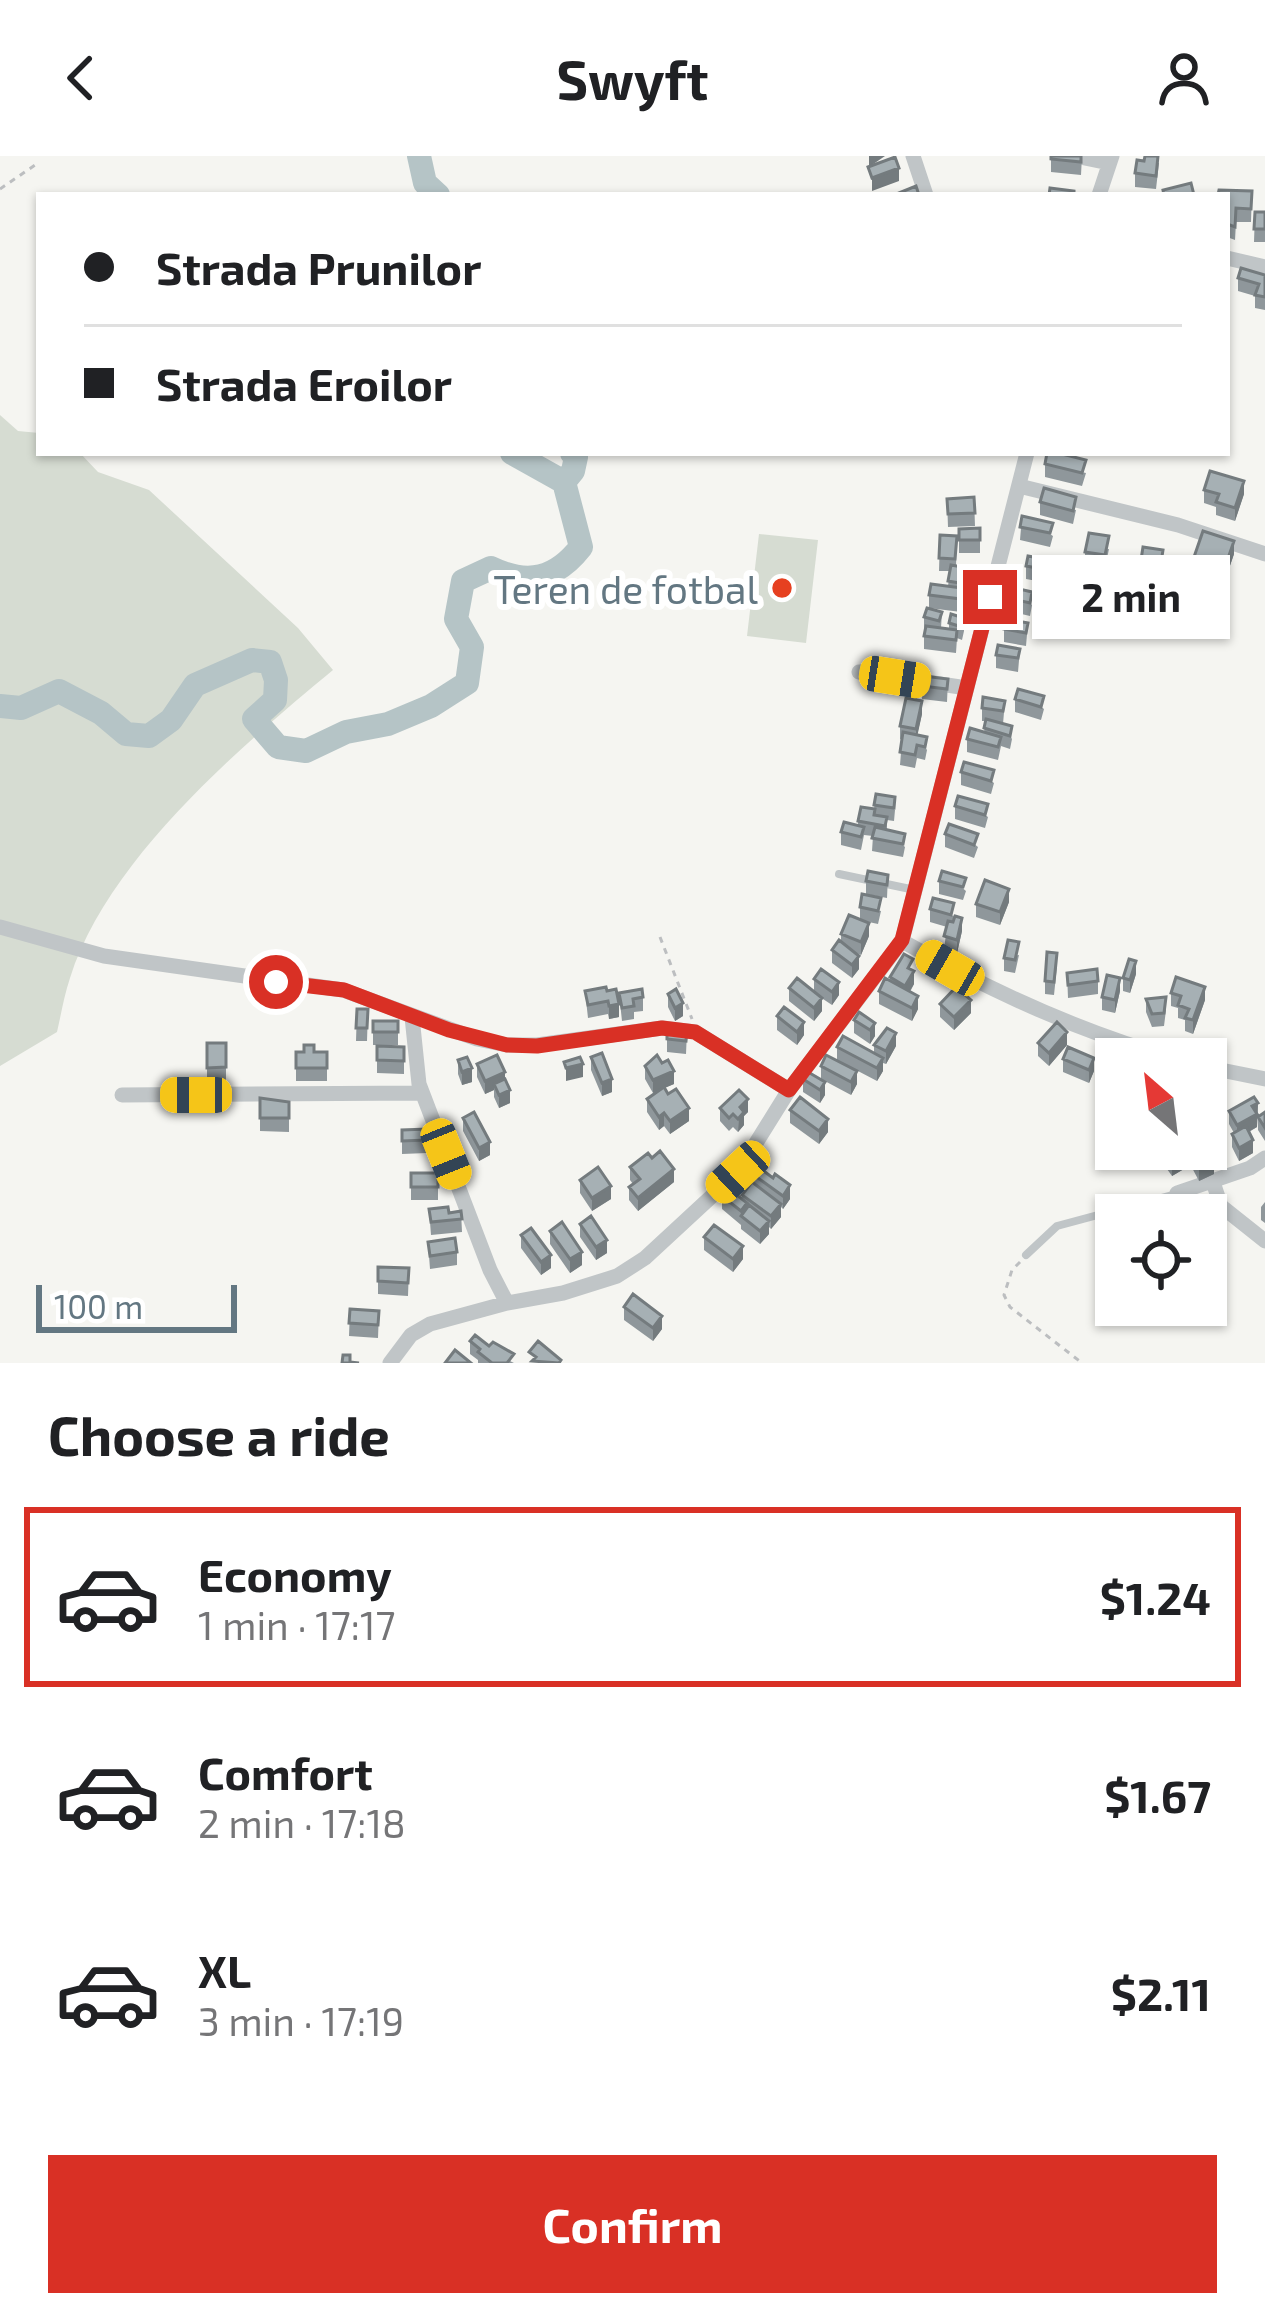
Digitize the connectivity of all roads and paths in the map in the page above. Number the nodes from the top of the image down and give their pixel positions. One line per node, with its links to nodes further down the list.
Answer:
1 (914, 156): 6 (street)
2 (1075, 156): 3 (street)
3 (1110, 159): 7 (street)
4 (38, 163): 5 (path)
5 (0, 189)
6 (925, 192)
7 (1100, 192)
8 (1230, 259): 9 (street)
9 (1265, 267)
10 (1026, 456): 11 (street)
11 (1019, 486): 12 (street); 14 (street)
12 (1265, 554)
13 (859, 672): 14 (street)
14 (967, 688): 16 (street)
15 (839, 874): 16 (lane)
16 (916, 890): 19 (street)
17 (0, 927): 20 (street)
18 (660, 937): 21 (path)
19 (902, 940): 22 (street); 25 (street)
20 (412, 1017): 21 (street); 26 (street)
21 (695, 1032): 25 (street)
22 (1108, 1038)
23 (1227, 1071): 24 (street)
24 (1265, 1079)
25 (789, 1090): 33 (street)
26 (422, 1093): 27 (street); 33 (street)
27 (122, 1095)
28 (1265, 1158): 29 (street)
29 (1213, 1182): 30 (street); 31 (street)
30 (1178, 1193): 32 (lane)
31 (1265, 1240)
32 (1026, 1256): 35 (path)
33 (507, 1303): 34 (street)
34 (390, 1363)
35 (1082, 1363)

